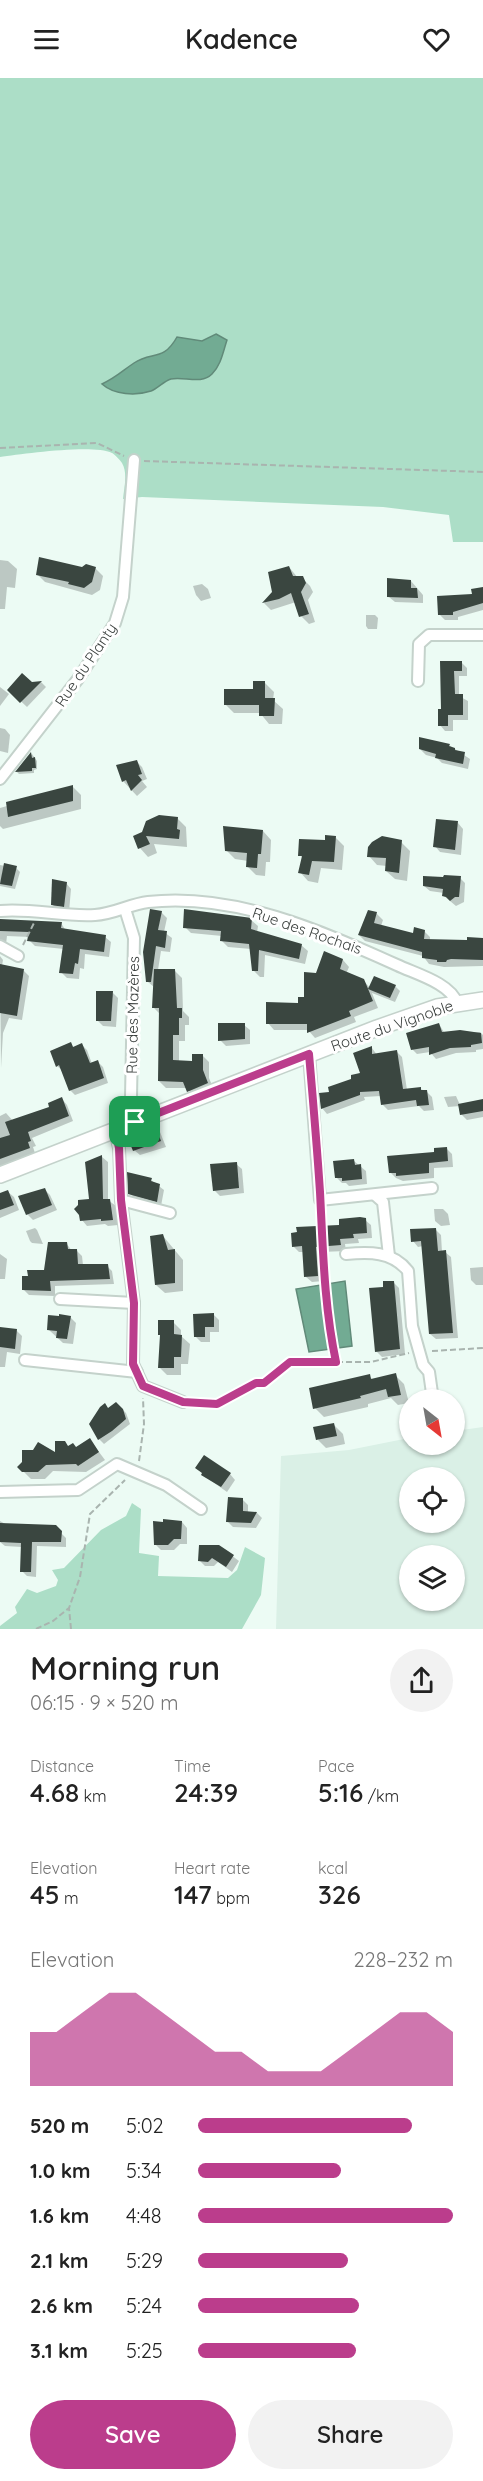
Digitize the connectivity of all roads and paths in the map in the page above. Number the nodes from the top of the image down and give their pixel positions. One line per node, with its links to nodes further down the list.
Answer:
1 (0, 448): 2 (path)
2 (134, 460): 3 (path); 6 (street, Rue du Planty)
3 (483, 472)
4 (483, 634): 5 (street)
5 (418, 681)
6 (0, 779)
7 (125, 909): 9 (street, Rue des Rochais); 13 (street, Rue des Rochais); 15 (street, Rue des Mazères)
8 (0, 911): 9 (street, Rue des Rochais)
9 (42, 911): 11 (path)
10 (0, 946): 11 (street)
11 (18, 956)
12 (483, 1000): 13 (street, Route du Vignoble)
13 (457, 1003): 14 (street, Route du Vignoble)
14 (309, 1054): 15 (street, Route du Vignoble); 21 (street)
15 (135, 1122): 16 (street, Route du Vignoble)
16 (115, 1130): 17 (street, Route du Vignoble); 20 (street)
17 (0, 1175)
18 (432, 1188): 19 (street)
19 (375, 1195): 21 (street); 24 (street)
20 (121, 1200): 22 (street); 26 (street)
21 (320, 1200): 30 (path)
22 (170, 1213)
23 (346, 1254): 24 (street)
24 (389, 1256): 28 (street)
25 (60, 1299): 26 (street)
26 (134, 1303): 31 (street)
27 (483, 1348): 28 (path)
28 (419, 1350): 30 (path); 33 (street)
29 (25, 1360): 31 (street)
30 (336, 1362): 34 (path)
31 (137, 1372): 32 (street)
32 (143, 1386): 34 (street); 35 (path)
33 (431, 1389)
34 (183, 1402)
35 (133, 1472): 36 (street); 37 (street); 38 (path)
36 (0, 1492)
37 (201, 1509)
38 (69, 1608): 39 (path); 40 (path)
39 (36, 1629)
40 (71, 1629)

